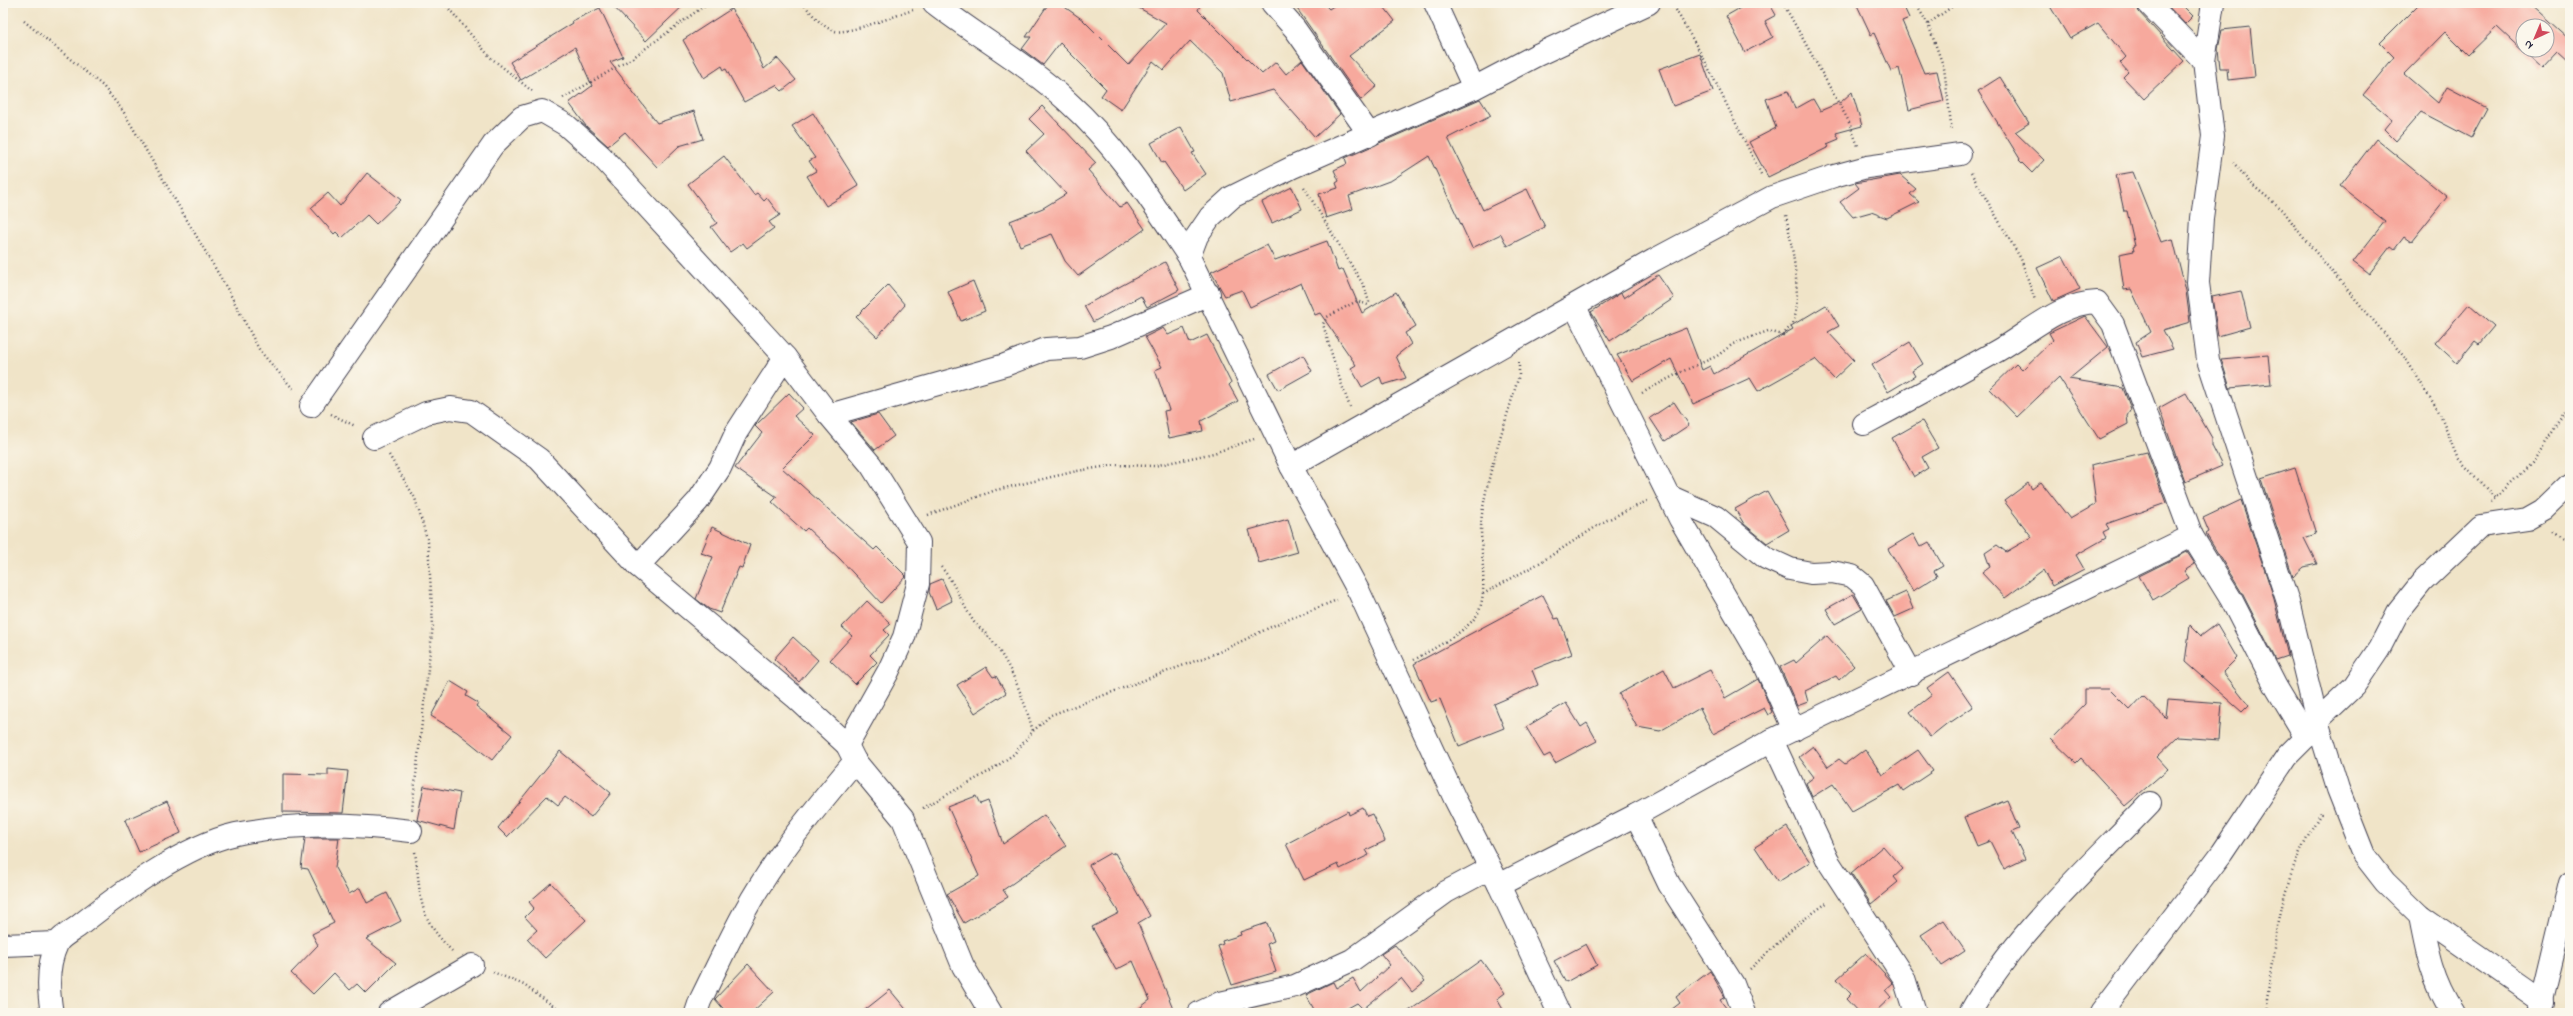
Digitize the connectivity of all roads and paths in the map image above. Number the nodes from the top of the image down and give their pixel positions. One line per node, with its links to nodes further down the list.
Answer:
1 (444, 3): 17 (path)
2 (708, 3): 17 (path)
3 (802, 3): 4 (path)
4 (934, 3): 24 (street)
5 (1272, 3): 18 (street)
6 (1435, 3): 16 (street)
7 (1649, 3): 16 (street)
8 (1672, 3): 23 (path)
9 (1783, 3): 22 (path)
10 (1956, 3): 14 (path)
11 (2148, 3): 15 (street)
12 (2213, 3): 15 (street)
13 (24, 21): 30 (path)
14 (1928, 24)
15 (2204, 61): 19 (street)
16 (1474, 88): 18 (street)
17 (542, 111): 28 (street); 30 (street)
18 (1370, 135): 21 (street)
19 (2213, 136): 40 (path); 50 (street)
20 (1960, 154): 22 (street)
21 (1293, 167): 24 (street); 34 (path)
22 (1867, 167): 23 (street)
23 (1777, 195): 26 (street); 29 (path)
24 (1189, 256): 25 (street)
25 (1209, 294): 32 (street); 35 (street)
26 (1575, 307): 27 (street); 29 (street)
27 (1519, 337): 34 (street); 47 (path)
28 (785, 357): 32 (street); 45 (street)
29 (1623, 404): 39 (street)
30 (311, 406): 36 (path)
31 (2570, 408): 40 (path)
32 (829, 416): 41 (street)
33 (1864, 424): 43 (street)
34 (1358, 428): 37 (street)
35 (1275, 432): 37 (street); 41 (path)
36 (374, 438): 45 (street); 59 (path)
37 (1291, 466): 46 (street)
38 (2570, 484): 42 (street)
39 (1670, 496): 47 (path); 49 (street); 51 (street)
40 (2495, 498): 42 (path)
41 (907, 523): 44 (street)
42 (2481, 526): 50 (street)
43 (2192, 536): 49 (street); 50 (street)
44 (919, 542): 52 (path); 54 (street)
45 (638, 566): 54 (street)
46 (1359, 592): 48 (street); 52 (path)
47 (1483, 594): 48 (path)
48 (1397, 671): 60 (street)
49 (1912, 674): 51 (street)
50 (2312, 729): 55 (street); 80 (street)
51 (1794, 730): 53 (street)
52 (1033, 732): 58 (path)
53 (1772, 740): 57 (street); 62 (street)
54 (851, 753): 58 (street); 74 (street)
55 (2338, 789): 63 (street); 81 (path)
56 (2150, 803): 79 (street)
57 (1636, 815): 60 (street); 67 (street)
58 (903, 819): 70 (street)
59 (411, 831): 64 (street); 66 (path)
60 (1494, 877): 75 (street); 76 (street)
61 (2570, 883): 68 (street)
62 (1846, 887): 67 (path); 78 (street)
63 (2420, 916): 68 (street); 82 (street)
64 (57, 943): 65 (street); 71 (street)
65 (3, 945)
66 (472, 965): 69 (path); 72 (street)
67 (1733, 984): 77 (street)
68 (2540, 1010)
69 (559, 1011): 73 (path)
70 (987, 1012)
71 (52, 1013)
72 (388, 1013)
73 (563, 1013)
74 (696, 1013)
75 (1199, 1013)
76 (1559, 1013)
77 (1744, 1013)
78 (1916, 1013)
79 (1970, 1013)
80 (2101, 1013)
81 (2268, 1013)
82 (2453, 1013)

